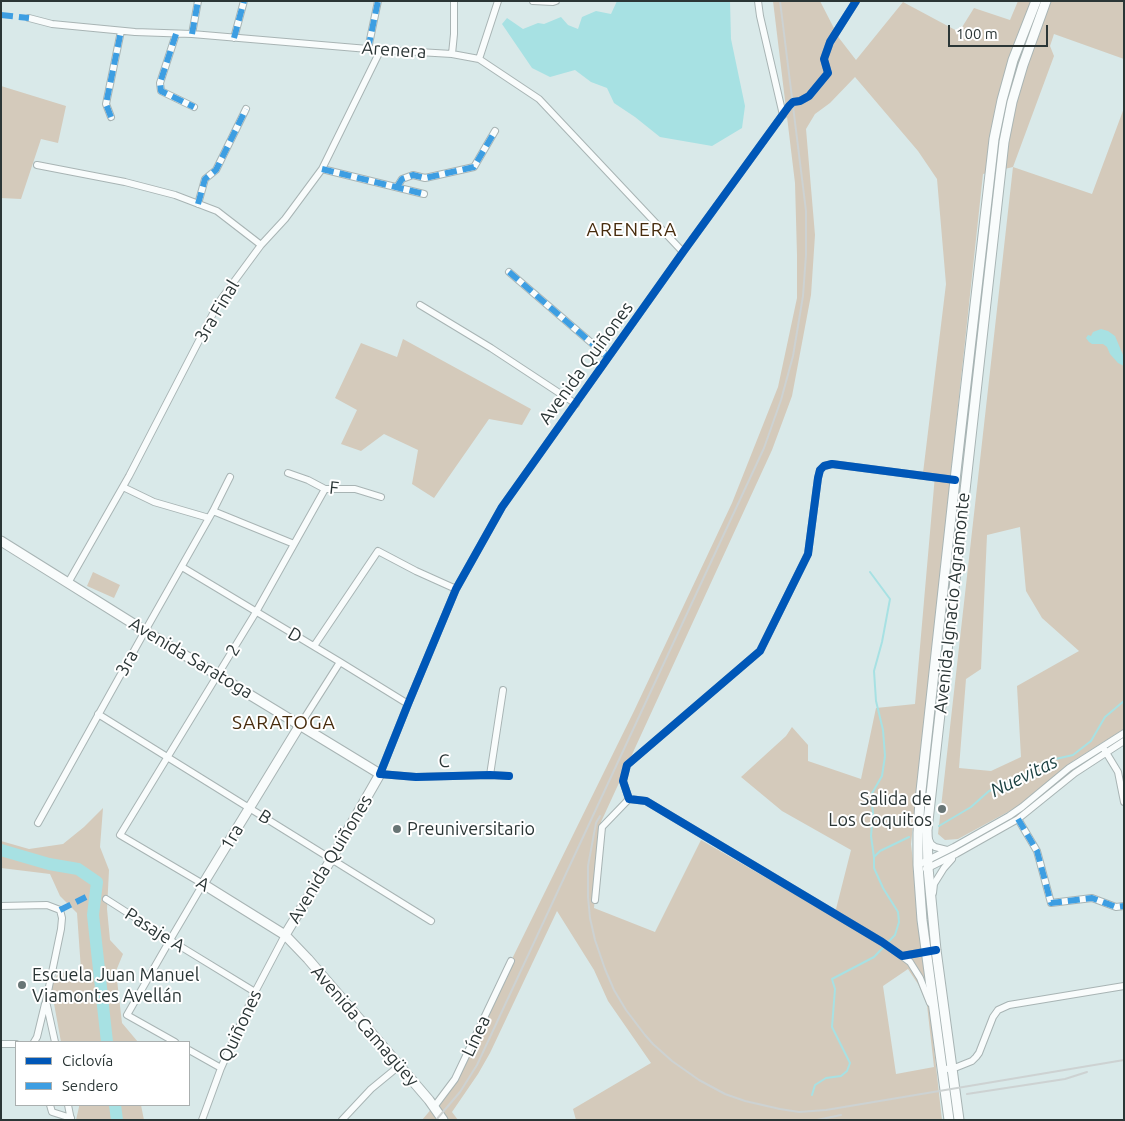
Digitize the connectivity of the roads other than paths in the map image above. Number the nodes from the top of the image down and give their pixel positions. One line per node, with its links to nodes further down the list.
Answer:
1 (198, 1): 15 (street)
2 (244, 1): 16 (street)
3 (378, 1): 17 (street)
4 (454, 1): 19 (street)
5 (498, 1): 20 (street)
6 (533, 1): 7 (street)
7 (556, 1)
8 (758, 1): 23 (street)
9 (856, 1): 23 (street, Avenida Quiñones)
10 (1036, 1): 39 (main road, Avenida Ignacio Agramonte)
11 (1046, 1): 72 (main road, Avenida Ignacio Agramonte)
12 (29, 18): 13 (street, Arenera)
13 (121, 31): 14 (street, Arenera); 24 (street)
14 (176, 34): 15 (street, Arenera); 21 (street)
15 (192, 34): 16 (street, Arenera)
16 (234, 38): 17 (street, Arenera)
17 (368, 49): 18 (street, Arenera)
18 (381, 49): 19 (street, Arenera); 27 (street, 3ra Final)
19 (452, 54): 20 (street, Arenera)
20 (479, 60): 32 (street, Arenera)
21 (194, 108)
22 (246, 109): 30 (street)
23 (783, 115): 32 (street, Avenida Quiñones)
24 (110, 117)
25 (495, 131): 28 (street)
26 (37, 165): 30 (street)
27 (322, 169): 28 (street); 31 (street, 3ra Final)
28 (397, 187): 29 (street)
29 (424, 194)
30 (198, 204): 31 (street)
31 (261, 245): 40 (street, 3ra Final)
32 (683, 252): 35 (street, Avenida Quiñones)
33 (509, 272): 35 (street)
34 (420, 305): 36 (street)
35 (608, 357): 36 (street, Avenida Quiñones)
36 (576, 404): 49 (street, Avenida Quiñones)
37 (288, 472): 41 (street, F)
38 (230, 477): 43 (street, 3ra)
39 (955, 480): 66 (street); 77 (main road, Avenida Ignacio Agramonte)
40 (123, 487): 44 (street); 48 (street, 3ra Final)
41 (325, 489): 42 (street, F); 46 (street, 2)
42 (381, 496)
43 (213, 511): 44 (street, 3ra); 46 (street)
44 (209, 518): 47 (street, 3ra)
45 (1, 541): 48 (main road, Avenida Saratoga)
46 (294, 544): 50 (street, 2)
47 (182, 567): 50 (street, D); 51 (street, 3ra)
48 (68, 583): 51 (main road, Avenida Saratoga)
49 (456, 589): 52 (street); 56 (street, Avenida Quiñones)
50 (256, 612): 52 (street, D); 54 (street, 2)
51 (145, 630): 54 (main road, Avenida Saratoga); 57 (street, 3ra)
52 (314, 646): 53 (street, D)
53 (340, 662): 56 (street, D); 58 (street, 1ra)
54 (218, 674): 58 (main road, Avenida Saratoga); 62 (street, 2)
55 (503, 690): 64 (street)
56 (408, 704): 63 (street, Avenida Quiñones)
57 (98, 714): 62 (street, B); 70 (street, 3ra)
58 (300, 725): 63 (main road, Avenida Saratoga); 68 (main road, 1ra)
59 (1124, 733): 61 (street)
60 (1124, 741): 61 (street)
61 (1104, 749): 67 (street); 69 (street); 73 (street)
62 (168, 757): 68 (street, B); 71 (street, 2)
63 (380, 774): 64 (street, C); 75 (main road, Avenida Quiñones)
64 (490, 775): 65 (street, C)
65 (509, 776)
66 (629, 799): 80 (street); 89 (street)
67 (1124, 802)
68 (250, 808): 75 (street, B); 78 (main road, 1ra)
69 (1018, 819): 74 (street); 83 (street)
70 (38, 823)
71 (120, 835): 78 (street, A)
72 (928, 837): 73 (street); 76 (main road, Avenida Ignacio Agramonte)
73 (948, 850): 76 (street)
74 (956, 854): 76 (street); 81 (street)
75 (332, 858): 84 (street, B); 85 (main road, Avenida Quiñones)
76 (928, 864): 77 (street); 81 (main road, Avenida Ignacio Agramonte)
77 (918, 869): 88 (main road, Avenida Ignacio Agramonte)
78 (203, 884): 85 (main road, A); 86 (street, 1ra)
79 (106, 899): 86 (street, Pasaje A)
80 (595, 900)
81 (931, 902): 87 (main road, Avenida Ignacio Agramonte)
82 (1, 906): 93 (street)
83 (1124, 906)
84 (431, 920)
85 (285, 935): 92 (street, Quiñones); 101 (main road, Avenida Camagüey)
86 (170, 940): 92 (street, Pasaje A); 97 (street, 1ra)
87 (936, 950): 88 (street); 103 (main road, Avenida Ignacio Agramonte)
88 (926, 951): 89 (street); 94 (main road, Avenida Ignacio Agramonte)
89 (902, 956): 94 (street)
90 (511, 961): 107 (street, Línea)
91 (1124, 986): 103 (street)
92 (255, 992): 102 (street, Quiñones)
93 (46, 1000): 95 (street); 96 (street)
94 (934, 1014): 104 (main road, Avenida Ignacio Agramonte)
95 (35, 1041)
96 (54, 1041)
97 (173, 1041)
98 (1, 1044): 99 (street)
99 (15, 1044)
100 (190, 1051): 102 (street)
101 (399, 1066): 107 (main road, Avenida Camagüey); 110 (street)
102 (221, 1068): 109 (street, Quiñones)
103 (951, 1068): 104 (street); 113 (main road, Avenida Ignacio Agramonte)
104 (941, 1070): 112 (main road, Avenida Ignacio Agramonte)
105 (50, 1106): 108 (street)
106 (68, 1106): 108 (street)
107 (434, 1107): 111 (main road, Avenida Camagüey)
108 (71, 1119)
109 (202, 1120)
110 (342, 1120)
111 (443, 1120)
112 (949, 1120)
113 (959, 1120)

